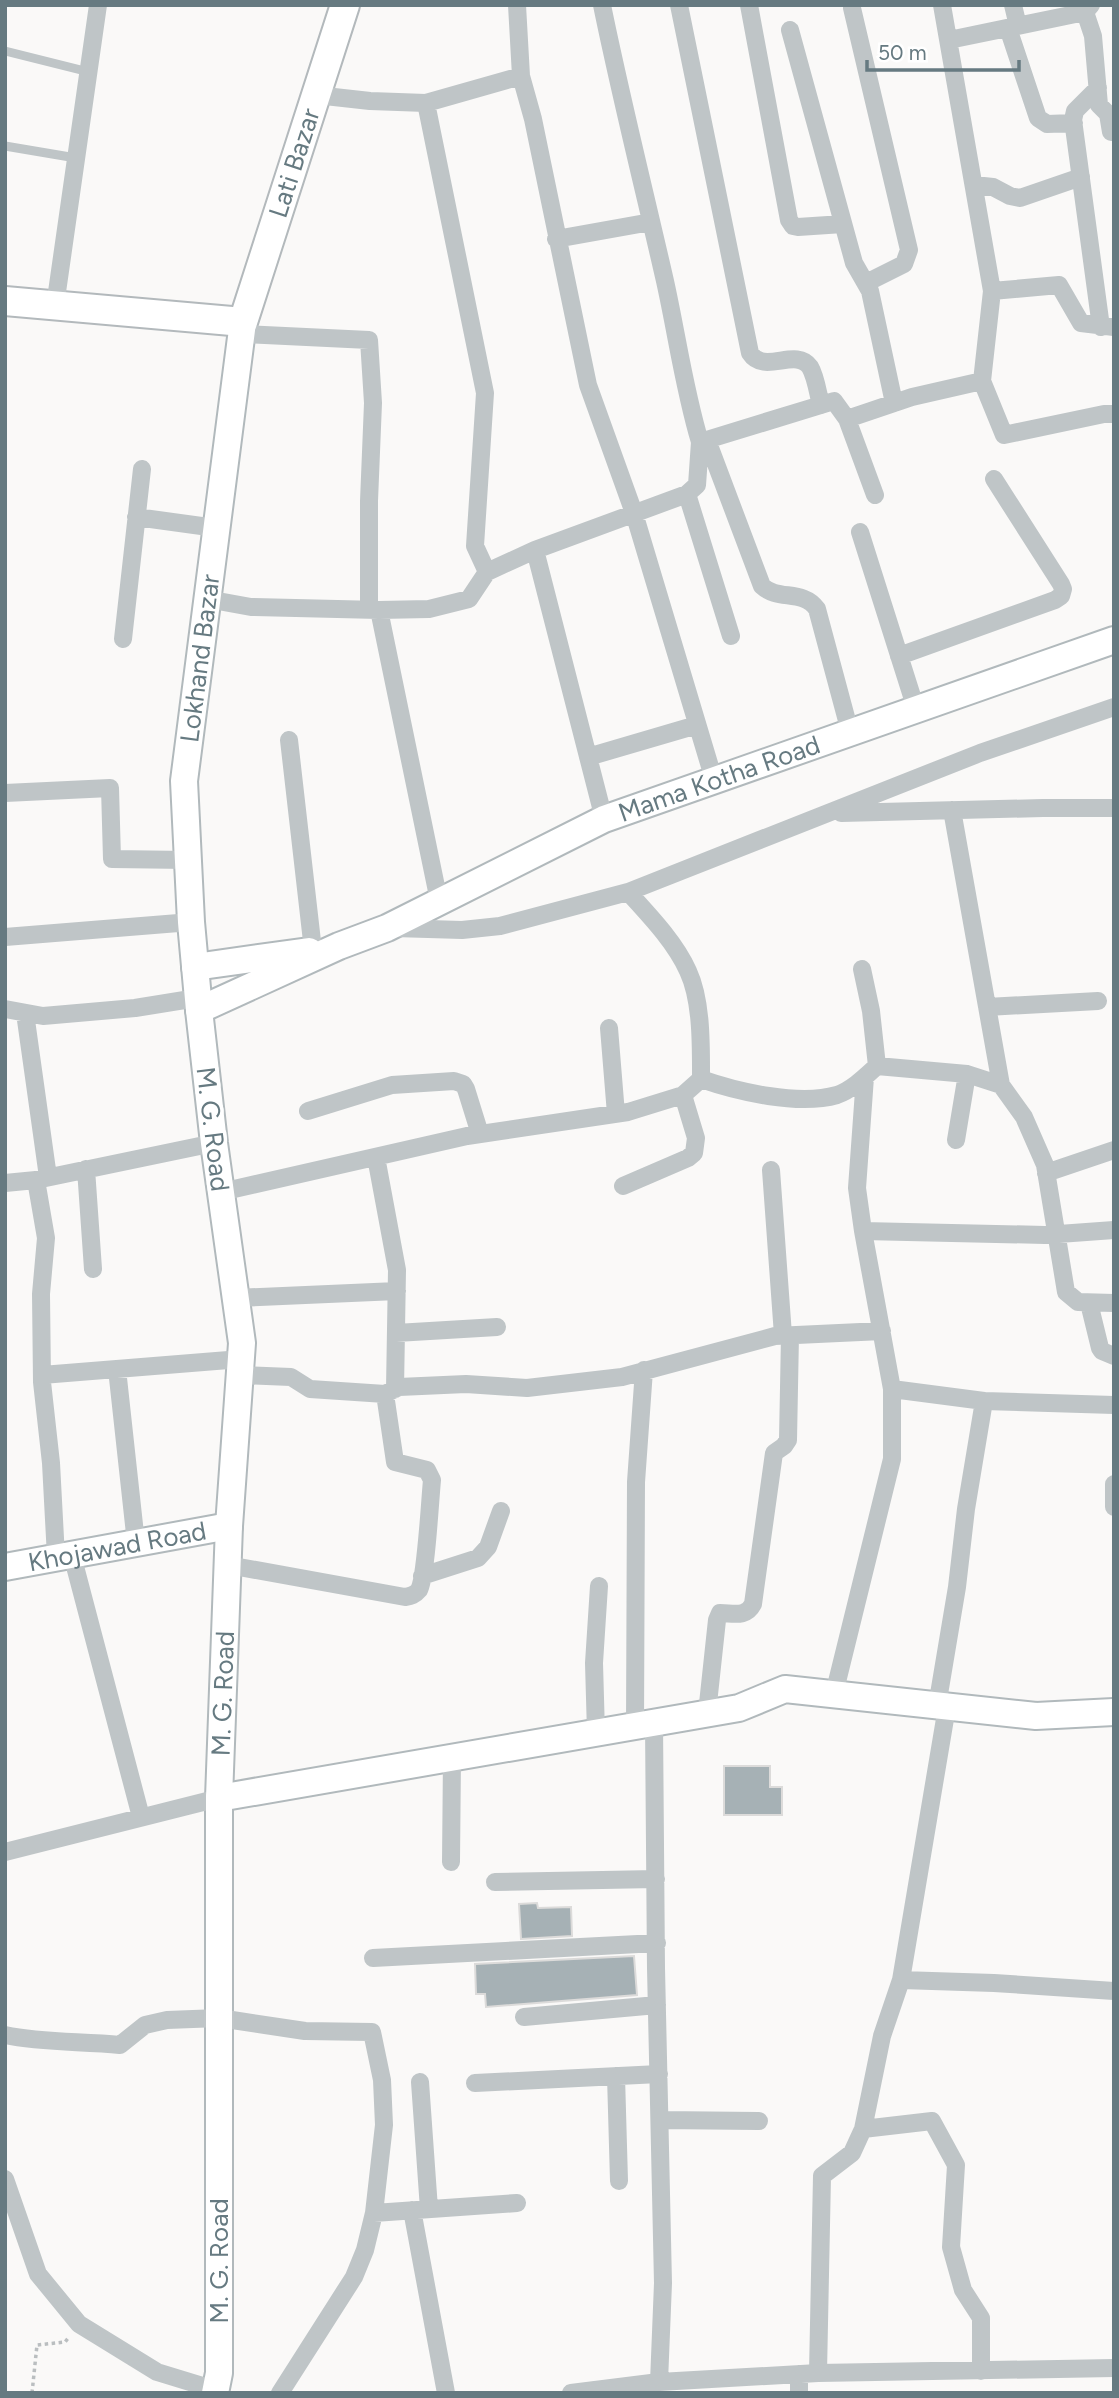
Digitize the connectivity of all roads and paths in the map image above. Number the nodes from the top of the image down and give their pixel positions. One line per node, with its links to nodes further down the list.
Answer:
1 (98, 5): 15 (street)
2 (345, 5): 18 (main road, Lati Bazar)
3 (517, 5): 16 (street)
4 (602, 5): 26 (street)
5 (679, 5): 37 (street)
6 (748, 5): 27 (street)
7 (942, 5): 13 (street)
8 (1013, 5): 11 (street)
9 (852, 8): 29 (street)
10 (1088, 9): 11 (street); 17 (street)
11 (1013, 27): 13 (street); 20 (street)
12 (790, 30): 27 (street)
13 (949, 40): 25 (street)
14 (5, 51): 15 (lane)
15 (89, 72): 23 (street)
16 (521, 76): 19 (street); 28 (street)
17 (1098, 89): 20 (street); 21 (street)
18 (316, 94): 19 (street); 34 (main road, Lati Bazar)
19 (426, 103): 50 (street)
20 (1074, 123): 24 (street)
21 (1114, 132)
22 (5, 146): 23 (lane)
23 (76, 158): 32 (street)
24 (1081, 177): 25 (street); 33 (street)
25 (974, 185): 30 (street)
26 (651, 222): 28 (street); 40 (street)
27 (843, 224): 29 (street)
28 (556, 239): 45 (street)
29 (866, 283): 36 (street)
30 (992, 291): 33 (street); 35 (street)
31 (5, 301): 32 (main road)
32 (55, 306): 34 (main road)
33 (1107, 327)
34 (242, 328): 47 (street, Lokhand Bazar); 52 (street)
35 (982, 381): 36 (street); 38 (street)
36 (894, 403): 39 (street)
37 (821, 405): 39 (street); 40 (street)
38 (1114, 414)
39 (847, 419): 44 (street)
40 (703, 441): 43 (street); 60 (street)
41 (142, 469): 46 (street)
42 (993, 479): 56 (street)
43 (687, 494): 45 (street); 53 (street)
44 (875, 495)
45 (634, 513): 49 (street); 59 (street)
46 (136, 517): 47 (street); 54 (street)
47 (216, 528): 51 (street, Lokhand Bazar)
48 (860, 532): 56 (street)
49 (535, 550): 50 (street); 62 (street)
50 (486, 572): 52 (street)
51 (207, 599): 52 (street); 69 (street, Lokhand Bazar)
52 (374, 610): 71 (street)
53 (731, 636)
54 (123, 639)
55 (1114, 640): 58 (street, Mama Kotha Road)
56 (899, 656): 58 (street)
57 (1114, 707): 67 (street)
58 (916, 709): 60 (street, Mama Kotha Road)
59 (698, 725): 62 (street); 63 (street)
60 (850, 733): 63 (street, Mama Kotha Road)
61 (289, 740): 76 (street)
62 (588, 757): 68 (street)
63 (714, 780): 68 (street, Mama Kotha Road)
64 (5, 793): 69 (street)
65 (1114, 808): 66 (street)
66 (952, 810): 67 (street); 81 (street)
67 (827, 813): 70 (street)
68 (604, 818): 71 (street, Mama Kotha Road)
69 (188, 860): 72 (street, Lokhand Bazar)
70 (628, 892): 73 (street); 87 (street)
71 (439, 901): 73 (street, Mama Kotha Road)
72 (191, 922): 74 (street); 77 (street, Lokhand Bazar)
73 (387, 928): 75 (street, Mama Kotha Road)
74 (5, 937)
75 (339, 947): 76 (street, Mama Kotha Road); 80 (street, Mama Kotha Road)
76 (313, 950): 77 (street, Mama Kotha Road)
77 (195, 967): 80 (street, Lokhand Bazar)
78 (862, 969): 85 (street)
79 (1098, 1001): 81 (street)
80 (198, 1004): 83 (street); 94 (street, M. G. Road)
81 (987, 1007): 88 (street)
82 (5, 1009): 83 (street)
83 (25, 1013): 100 (street)
84 (609, 1028): 91 (street)
85 (871, 1071): 86 (street); 87 (street); 105 (street)
86 (967, 1074): 88 (street); 93 (street)
87 (701, 1079): 89 (street)
88 (1001, 1085): 99 (street)
89 (683, 1095): 91 (street); 102 (street)
90 (308, 1111): 92 (street)
91 (616, 1114): 92 (street)
92 (480, 1134): 96 (street)
93 (956, 1140)
94 (214, 1143): 97 (street); 103 (street, M. G. Road)
95 (1114, 1150): 99 (street)
96 (376, 1157): 103 (street); 108 (street)
97 (86, 1169): 100 (street); 107 (street)
98 (772, 1170): 115 (street)
99 (1046, 1173): 106 (street)
100 (42, 1178): 101 (street); 120 (street)
101 (5, 1184)
102 (623, 1186)
103 (221, 1192): 109 (street, M. G. Road)
104 (1114, 1230): 106 (street)
105 (863, 1231): 106 (street); 113 (street)
106 (1055, 1234): 110 (street)
107 (93, 1269)
108 (397, 1290): 109 (street); 114 (street)
109 (236, 1298): 117 (street, M. G. Road)
110 (1089, 1303): 111 (street); 116 (street)
111 (1114, 1303)
112 (497, 1327): 114 (street)
113 (882, 1331): 115 (street); 121 (street)
114 (396, 1332): 122 (street)
115 (787, 1335): 119 (street); 138 (street)
116 (1114, 1356)
117 (240, 1367): 118 (street); 122 (street); 128 (street, M. G. Road)
118 (117, 1369): 120 (street); 129 (street)
119 (644, 1370): 122 (street); 139 (street)
120 (42, 1375): 130 (street)
121 (892, 1389): 123 (street); 135 (street)
122 (390, 1391): 133 (street)
123 (984, 1401): 124 (street); 136 (street)
124 (1114, 1405)
125 (1114, 1484): 126 (street)
126 (1114, 1507)
127 (501, 1511): 133 (street)
128 (229, 1525): 129 (street, Khojawad Road); 131 (street, M. G. Road)
129 (136, 1543): 130 (street, Khojawad Road)
130 (64, 1556): 132 (street, Khojawad Road); 143 (street)
131 (228, 1566): 133 (street); 142 (street, M. G. Road)
132 (5, 1567)
133 (422, 1576)
134 (599, 1586): 140 (street)
135 (834, 1695): 136 (street); 138 (street)
136 (942, 1706): 137 (street); 150 (street)
137 (1114, 1712)
138 (707, 1713): 139 (street)
139 (645, 1724): 140 (street); 146 (street)
140 (596, 1733): 141 (street)
141 (452, 1758): 142 (street); 145 (street)
142 (219, 1798): 143 (street); 154 (street, M. G. Road)
143 (141, 1817): 144 (street)
144 (5, 1852)
145 (451, 1862)
146 (656, 1879): 147 (street); 148 (street)
147 (495, 1882)
148 (657, 1943): 149 (street); 152 (street)
149 (373, 1958)
150 (901, 1980): 151 (street); 162 (street)
151 (1114, 1991)
152 (657, 2005): 153 (street); 156 (street)
153 (524, 2017)
154 (219, 2018): 155 (street); 167 (street); 174 (street, M. G. Road)
155 (5, 2035)
156 (659, 2074): 157 (street); 160 (street)
157 (616, 2076): 159 (street); 164 (street)
158 (421, 2082): 166 (street)
159 (475, 2083)
160 (660, 2120): 161 (street); 173 (street)
161 (759, 2122)
162 (863, 2129): 170 (street); 171 (street)
163 (5, 2179): 168 (street)
164 (619, 2181)
165 (517, 2203): 166 (street)
166 (421, 2210): 167 (street); 178 (street)
167 (374, 2213): 177 (street)
168 (79, 2324): 174 (street); 176 (path)
169 (1114, 2368): 170 (street)
170 (981, 2371): 171 (street)
171 (818, 2373): 172 (street)
172 (799, 2374): 173 (street); 179 (street)
173 (653, 2386): 175 (street)
174 (216, 2392)
175 (580, 2392)
176 (32, 2393)
177 (280, 2393)
178 (446, 2393)
179 (799, 2393)

